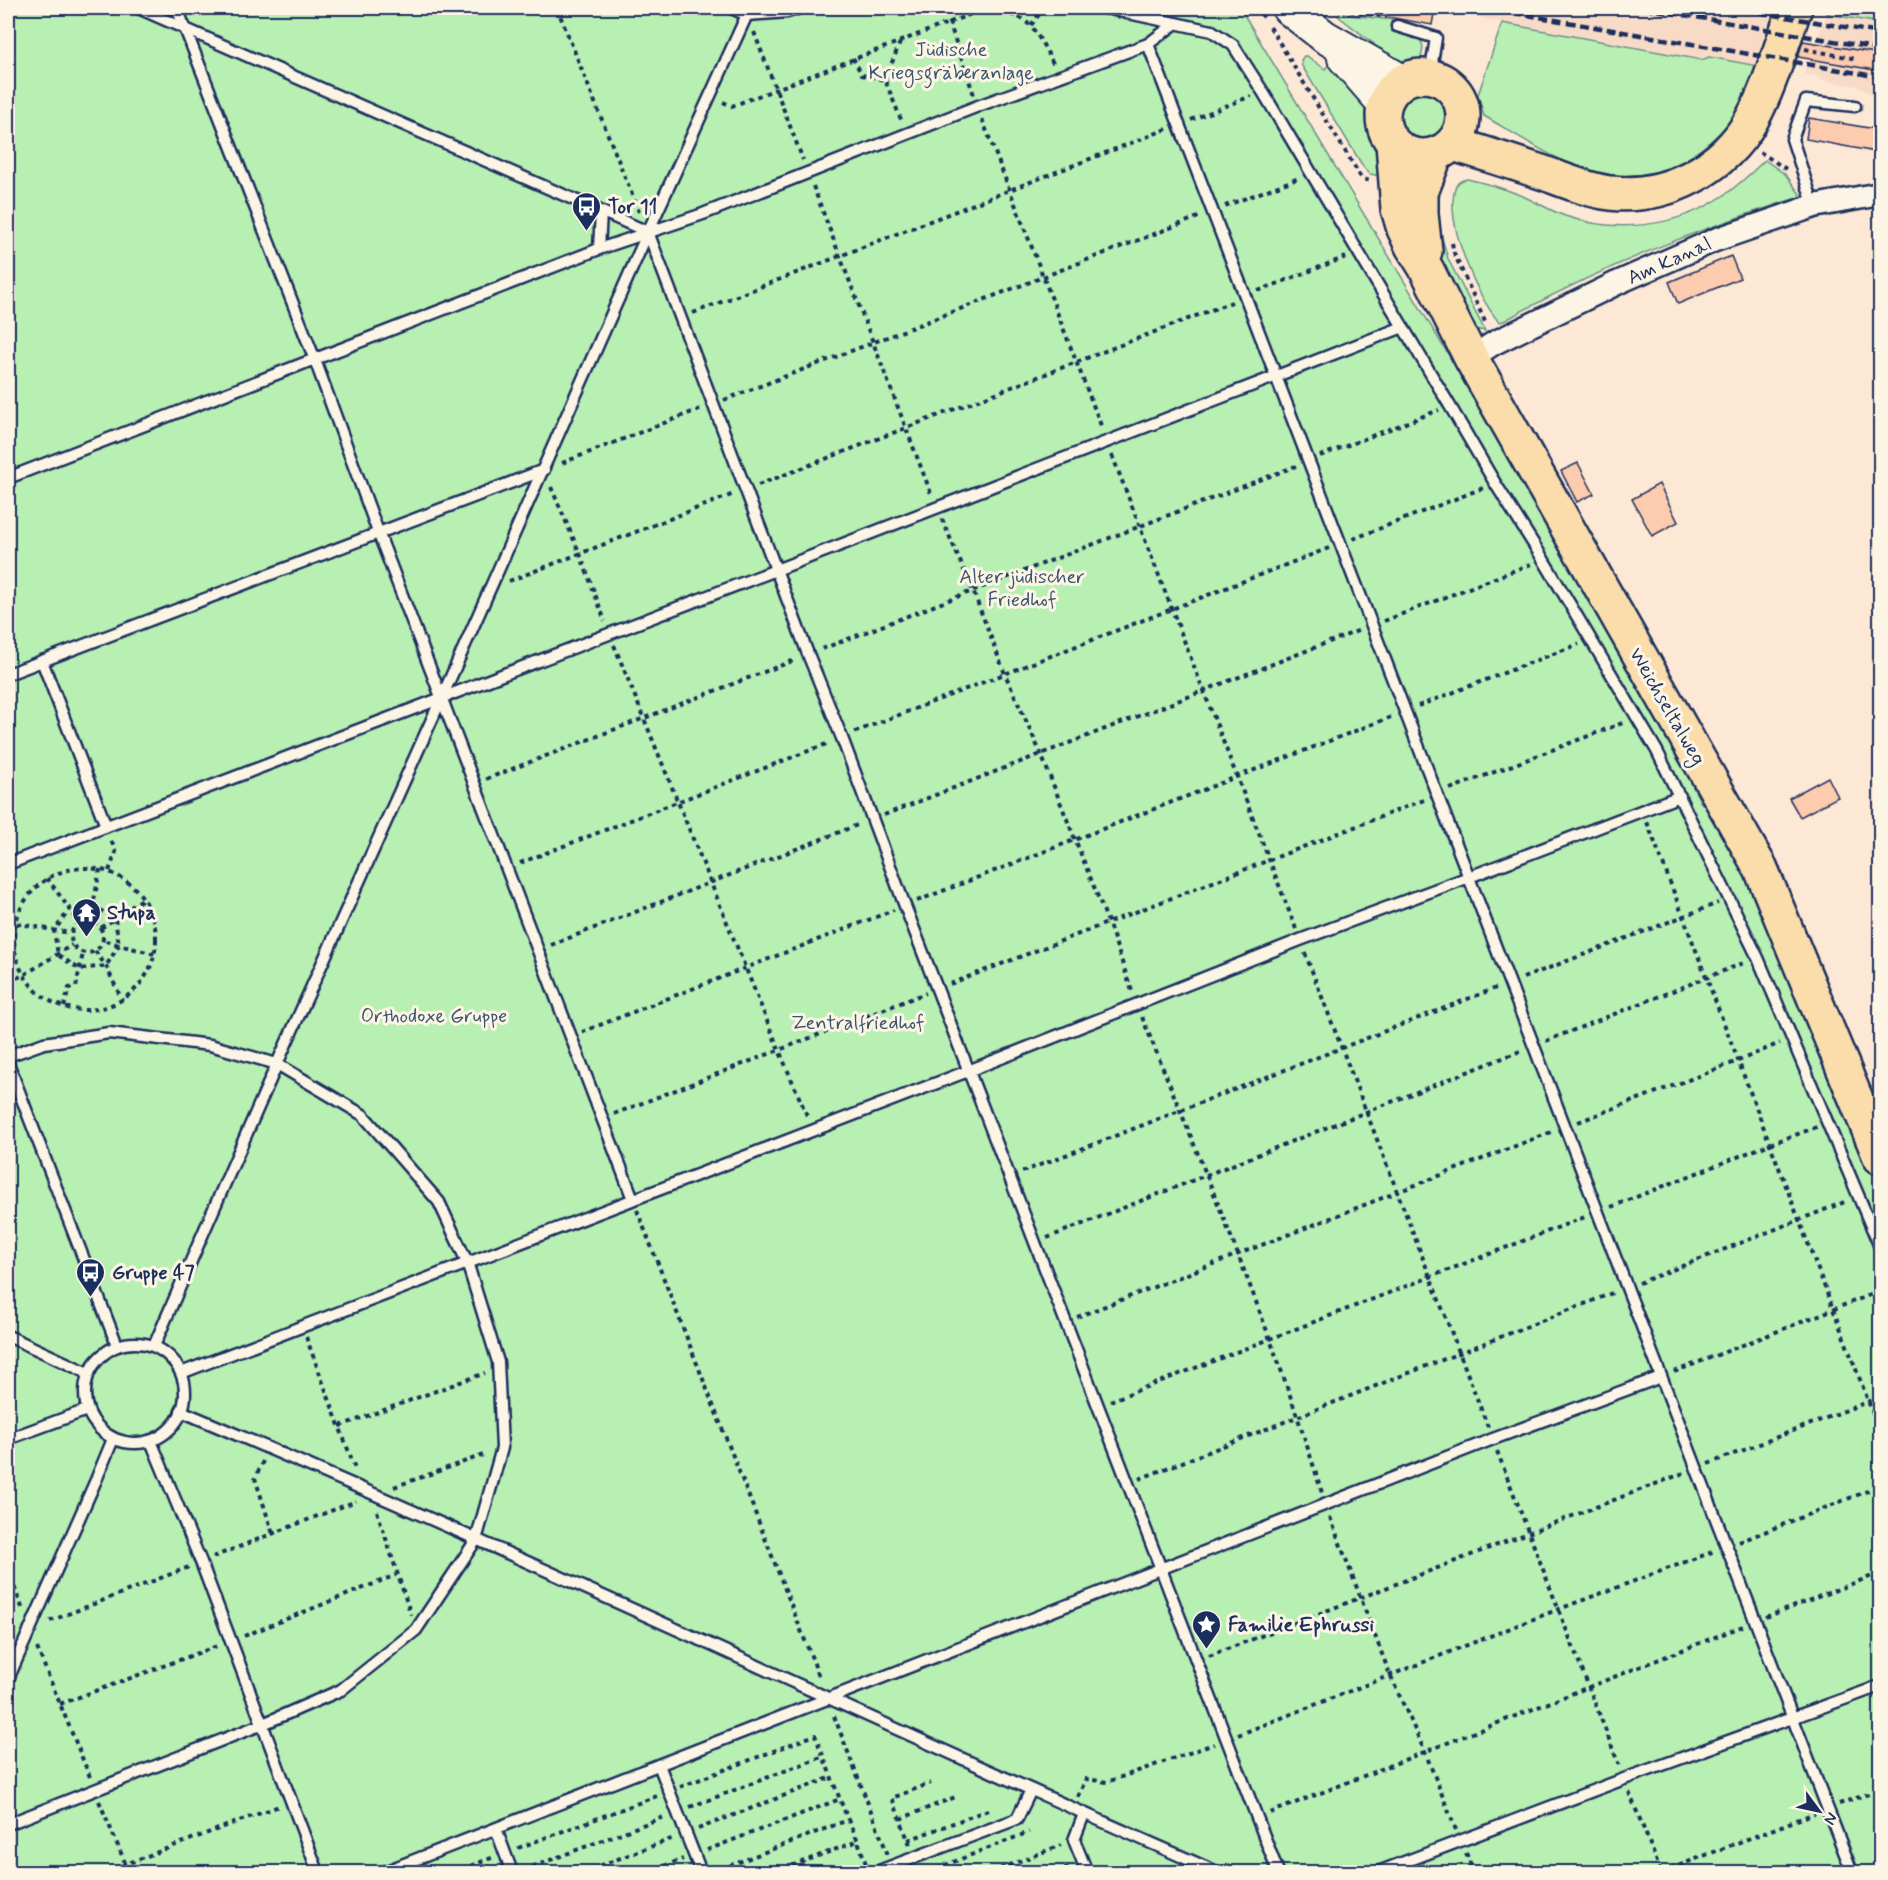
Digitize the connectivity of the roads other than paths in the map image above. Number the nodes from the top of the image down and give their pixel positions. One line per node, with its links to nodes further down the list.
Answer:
1 (138, 8): 12 (lane)
2 (177, 8): 12 (lane)
3 (731, 8): 8 (lane)
4 (800, 8): 8 (lane)
5 (1105, 8): 10 (lane)
6 (1288, 8): 9 (street)
7 (1795, 8): 16 (main road)
8 (749, 11): 21 (lane)
9 (1329, 22): 14 (street)
10 (1176, 23): 13 (lane); 24 (lane)
11 (1397, 26): 14 (lane)
12 (186, 28): 20 (lane); 26 (lane)
13 (1148, 44): 21 (lane); 27 (lane)
14 (1405, 87): 16 (main road); 17 (main road, Weichseltalweg)
15 (1855, 106): 19 (lane)
16 (1451, 138): 17 (main road); 23 (main road, Weichseltalweg)
17 (1393, 143): 23 (main road, Weichseltalweg)
18 (1881, 194): 19 (street, Am Kanal)
19 (1814, 206): 25 (street, Am Kanal)
20 (601, 212): 21 (lane); 22 (lane)
21 (648, 232): 22 (lane); 28 (lane); 31 (lane)
22 (599, 249): 26 (lane)
23 (1426, 270): 25 (main road, Weichseltalweg)
24 (1403, 327): 27 (lane); 35 (lane)
25 (1483, 351): 43 (main road, Weichseltalweg)
26 (315, 360): 29 (lane); 30 (lane)
27 (1276, 376): 31 (lane); 38 (lane)
28 (544, 470): 30 (lane); 34 (lane)
29 (8, 478)
30 (378, 532): 32 (lane); 34 (lane)
31 (776, 570): 34 (lane); 42 (lane)
32 (42, 661): 33 (lane); 36 (lane)
33 (8, 674)
34 (442, 697): 36 (lane); 41 (lane); 44 (lane)
35 (1680, 795): 38 (lane); 45 (lane)
36 (106, 826): 37 (lane)
37 (8, 864)
38 (1469, 877): 42 (lane); 52 (lane)
39 (8, 1056): 41 (lane)
40 (8, 1063): 48 (lane)
41 (277, 1064): 46 (lane); 49 (lane)
42 (968, 1071): 44 (lane); 59 (lane)
43 (1881, 1157)
44 (633, 1198): 46 (lane)
45 (1881, 1247)
46 (467, 1262): 51 (lane); 58 (lane)
47 (8, 1336): 50 (lane)
48 (117, 1345): 49 (lane); 50 (lane)
49 (154, 1346): 51 (lane)
50 (88, 1373): 53 (lane)
51 (181, 1373): 54 (lane)
52 (1661, 1377): 59 (lane); 63 (lane)
53 (87, 1410): 55 (lane); 56 (lane)
54 (182, 1411): 57 (lane); 58 (lane)
55 (113, 1438): 57 (lane); 60 (lane)
56 (8, 1439)
57 (151, 1441): 64 (lane)
58 (476, 1540): 62 (lane); 64 (lane)
59 (1161, 1570): 62 (lane); 77 (lane)
60 (8, 1679)
61 (1881, 1686): 63 (lane)
62 (828, 1699): 65 (lane); 66 (lane)
63 (1792, 1719): 78 (lane); 79 (lane)
64 (263, 1724): 68 (lane); 70 (lane)
65 (659, 1765): 69 (lane); 73 (lane)
66 (1031, 1790): 67 (lane); 74 (lane)
67 (1084, 1814): 75 (lane); 76 (lane)
68 (8, 1824)
69 (496, 1828): 71 (lane); 72 (lane)
70 (318, 1872)
71 (384, 1872)
72 (512, 1872)
73 (701, 1872)
74 (876, 1872)
75 (1087, 1872)
76 (1217, 1872)
77 (1278, 1872)
78 (1378, 1872)
79 (1852, 1872)

